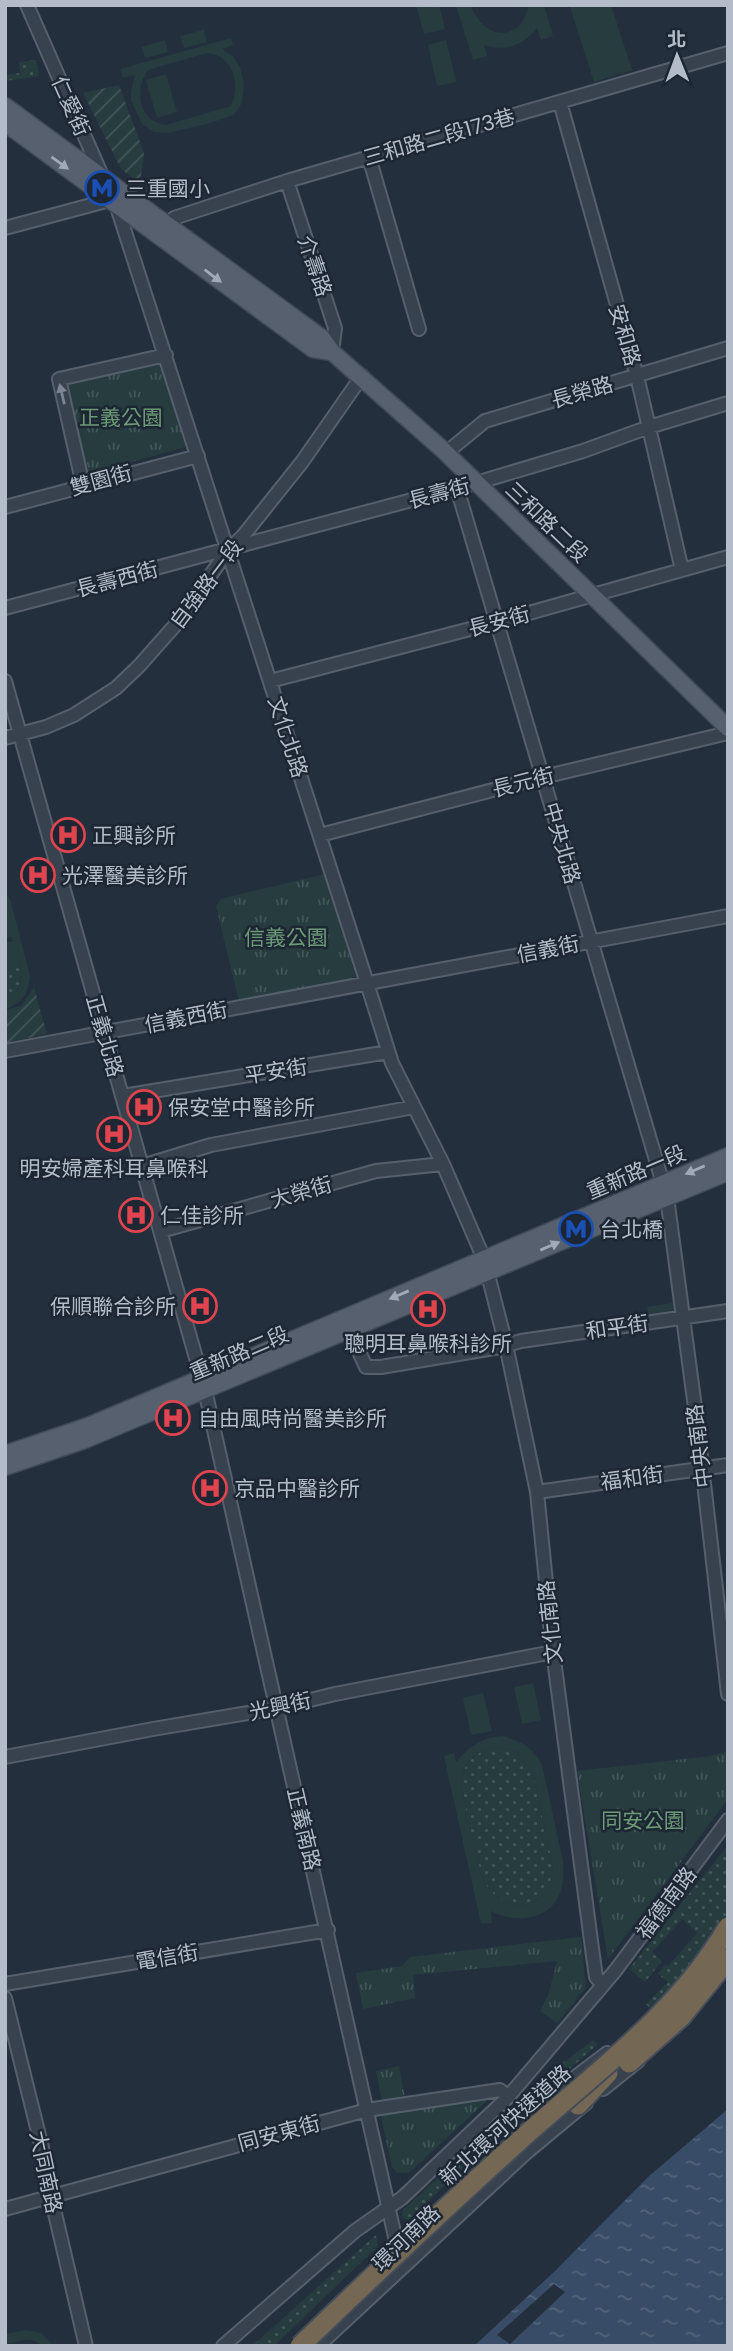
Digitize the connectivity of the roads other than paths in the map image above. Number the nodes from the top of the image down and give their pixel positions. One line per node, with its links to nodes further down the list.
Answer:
1 (27, 5): 7 (street, 仁愛街)
2 (728, 53): 3 (street, 三和路二段173巷)
3 (560, 102): 6 (street, 三和路二段173巷); 17 (street, 安和路)
4 (5, 106): 7 (main road, 三和路二段)
5 (5, 123): 9 (main road, 三和路二段, one-way to 9)
6 (369, 157): 8 (street, 三和路二段173巷); 12 (street)
7 (104, 179): 9 (street, 仁愛街); 11 (main road, 三和路二段)
8 (287, 181): 11 (street, 三和路二段173巷); 14 (street, 介壽路)
9 (114, 203): 10 (street); 11 (main road, 三和路二段); 15 (street, 文化北路)
10 (5, 228)
11 (163, 229): 14 (main road, 三和路二段)
12 (419, 329)
13 (728, 348): 17 (street, 長榮路)
14 (331, 352): 16 (main road, 三和路二段)
15 (166, 355): 20 (street, 文化北路); 23 (street, one-way to 15)
16 (362, 376): 21 (main road, 三和路二段); 26 (street, 自強路一段)
17 (637, 376): 19 (street, 安和路); 21 (street, 長榮路)
18 (728, 403): 19 (street, 長壽街)
19 (649, 427): 22 (street, 長壽街); 28 (street, 安和路)
20 (198, 456): 23 (street, 雙園街); 26 (street, 文化北路)
21 (448, 456): 22 (main road, 三和路二段)
22 (476, 482): 24 (street, 長壽街); 29 (main road, 三和路二段)
23 (83, 485): 25 (street, 雙園街)
24 (457, 488): 26 (street, 長壽街); 31 (street, 中央北路)
25 (5, 507)
26 (228, 550): 30 (street, 長壽西街); 33 (street, 文化北路); 35 (street, 自強路一段)
27 (728, 557): 28 (street, 長安街)
28 (682, 570): 29 (street, 長安街)
29 (592, 595): 31 (street, 長安街); 34 (main road, 三和路二段)
30 (5, 608)
31 (496, 622): 33 (street, 長安街); 37 (street, 中央北路)
32 (5, 681): 35 (street, 正義北路)
33 (270, 681): 38 (street, 文化北路)
34 (728, 730): 37 (street, 長元街)
35 (20, 734): 36 (street, 自強路一段); 42 (street, 正義北路)
36 (5, 738)
37 (542, 777): 38 (street, 長元街); 40 (street, 中央北路)
38 (320, 835): 41 (street, 文化北路)
39 (728, 916): 40 (street, 信義街)
40 (591, 941): 41 (street, 信義街); 51 (street, 中央北路)
41 (368, 983): 42 (street, 信義西街); 44 (street, 文化北路)
42 (104, 1032): 43 (street, 信義西街); 45 (street, 正義北路)
43 (5, 1051)
44 (388, 1052): 45 (street, 平安街); 46 (street, 文化北路)
45 (123, 1096): 49 (street, 正義北路)
46 (414, 1107): 48 (street, 文化北路); 49 (street)
47 (728, 1156): 51 (main road, 重新路一段, one-way to 51)
48 (443, 1164): 52 (street, 大榮街); 53 (street, 文化北路)
49 (142, 1166): 52 (street, 正義北路)
50 (728, 1172): 51 (main road, 重新路一段)
51 (665, 1191): 53 (main road, 重新路一段); 55 (street, 中央南路)
52 (161, 1231): 58 (street, 正義北路)
53 (486, 1266): 56 (main road, 重新路二段); 57 (street, 文化南路); 58 (main road, 重新路二段, one-way to 58)
54 (728, 1311): 55 (street, 和平街)
55 (683, 1317): 57 (street, 和平街); 62 (street, 中央南路)
56 (349, 1330): 57 (street, 和平街); 58 (main road, 重新路二段)
57 (506, 1345): 63 (street, 文化南路)
58 (204, 1384): 59 (main road, 重新路二段); 61 (main road, 重新路二段); 66 (street, 正義南路)
59 (5, 1454)
60 (728, 1465): 62 (street, 福和街)
61 (5, 1467)
62 (702, 1468): 63 (street, 福和街); 65 (street, 中央南路)
63 (537, 1492): 64 (street, 文化南路)
64 (553, 1652): 66 (street, 光興街); 75 (street, 文化南路)
65 (728, 1694)
66 (277, 1709): 67 (street, 光興街); 70 (street, 正義南路)
67 (5, 1757)
68 (728, 1820): 75 (street, 福德南路)
69 (728, 1927): 83 (street, 環河南路); 87 (highway, 新北環河快速道路, bridge)
70 (328, 1930): 74 (street, 電信街); 79 (street, 正義南路)
71 (728, 1946): 78 (highway)
72 (728, 1959): 78 (highway, 新北環河快速道路, bridge)
73 (728, 1968): 84 (street)
74 (5, 1984)
75 (604, 1985): 77 (street, 福德南路)
76 (5, 1998): 80 (street, 大同南路)
77 (508, 2097): 79 (street, 同安東街); 81 (street, 環河南路)
78 (578, 2105): 88 (highway, 新北環河快速道路)
79 (367, 2110): 80 (street, 同安東街); 81 (street, 正義南路)
80 (52, 2196): 82 (street, 同安東街); 85 (street, 大同南路)
81 (388, 2206): 83 (street, 正義南路); 86 (street, 環河南路)
82 (5, 2209)
83 (397, 2246): 84 (street, 正義南路); 87 (street, 環河南路)
84 (402, 2268): 88 (street)
85 (86, 2346)
86 (223, 2346)
87 (297, 2346)
88 (318, 2346)

